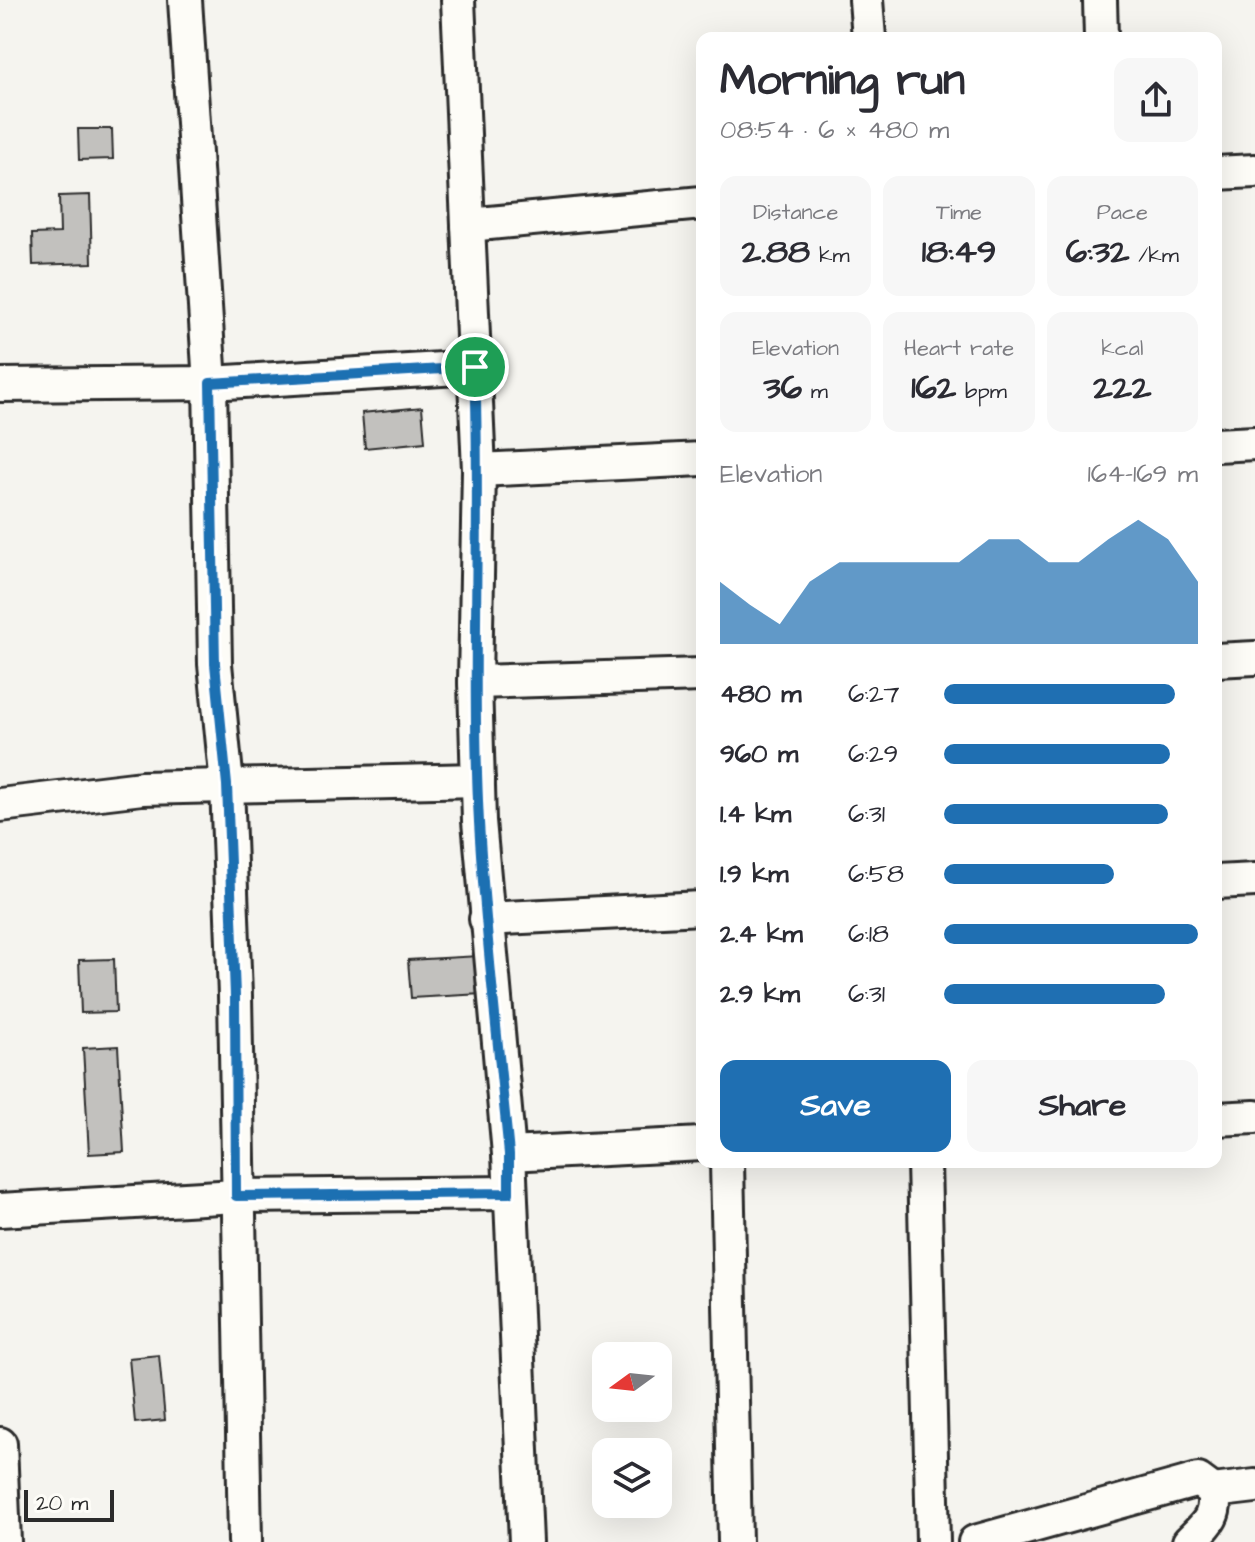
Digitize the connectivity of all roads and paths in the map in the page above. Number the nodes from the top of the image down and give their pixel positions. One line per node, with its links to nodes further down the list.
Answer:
1 (185, 0): 12 (street)
2 (458, 0): 10 (street)
3 (866, 0): 5 (street)
4 (1100, 0): 6 (street)
5 (869, 32)
6 (1101, 32)
7 (1255, 171): 8 (street)
8 (1222, 173)
9 (696, 204): 10 (street)
10 (468, 225): 11 (street)
11 (475, 367): 12 (street); 17 (street)
12 (210, 383): 13 (street); 23 (street)
13 (0, 385)
14 (1255, 443): 15 (street)
15 (1222, 445)
16 (696, 459): 17 (street)
17 (479, 470): 21 (street)
18 (1255, 658): 19 (street)
19 (1222, 660)
20 (696, 675): 21 (street)
21 (475, 682): 22 (street)
22 (478, 780): 23 (street); 28 (street)
23 (227, 785): 24 (street); 36 (street)
24 (0, 805)
25 (1255, 880): 26 (street)
26 (1222, 882)
27 (696, 908): 28 (street)
28 (486, 919): 32 (street)
29 (1255, 1117): 30 (street)
30 (1222, 1119)
31 (696, 1144): 32 (street)
32 (509, 1154): 35 (street)
33 (727, 1168): 44 (street)
34 (924, 1168): 45 (street)
35 (509, 1193): 36 (street); 43 (street)
36 (236, 1196): 37 (street); 42 (street)
37 (0, 1210)
38 (0, 1444): 41 (street)
39 (1255, 1486): 40 (street)
40 (1213, 1491): 46 (street); 47 (street)
41 (4, 1542)
42 (245, 1542)
43 (526, 1542)
44 (735, 1542)
45 (933, 1542)
46 (975, 1542)
47 (1189, 1542)

